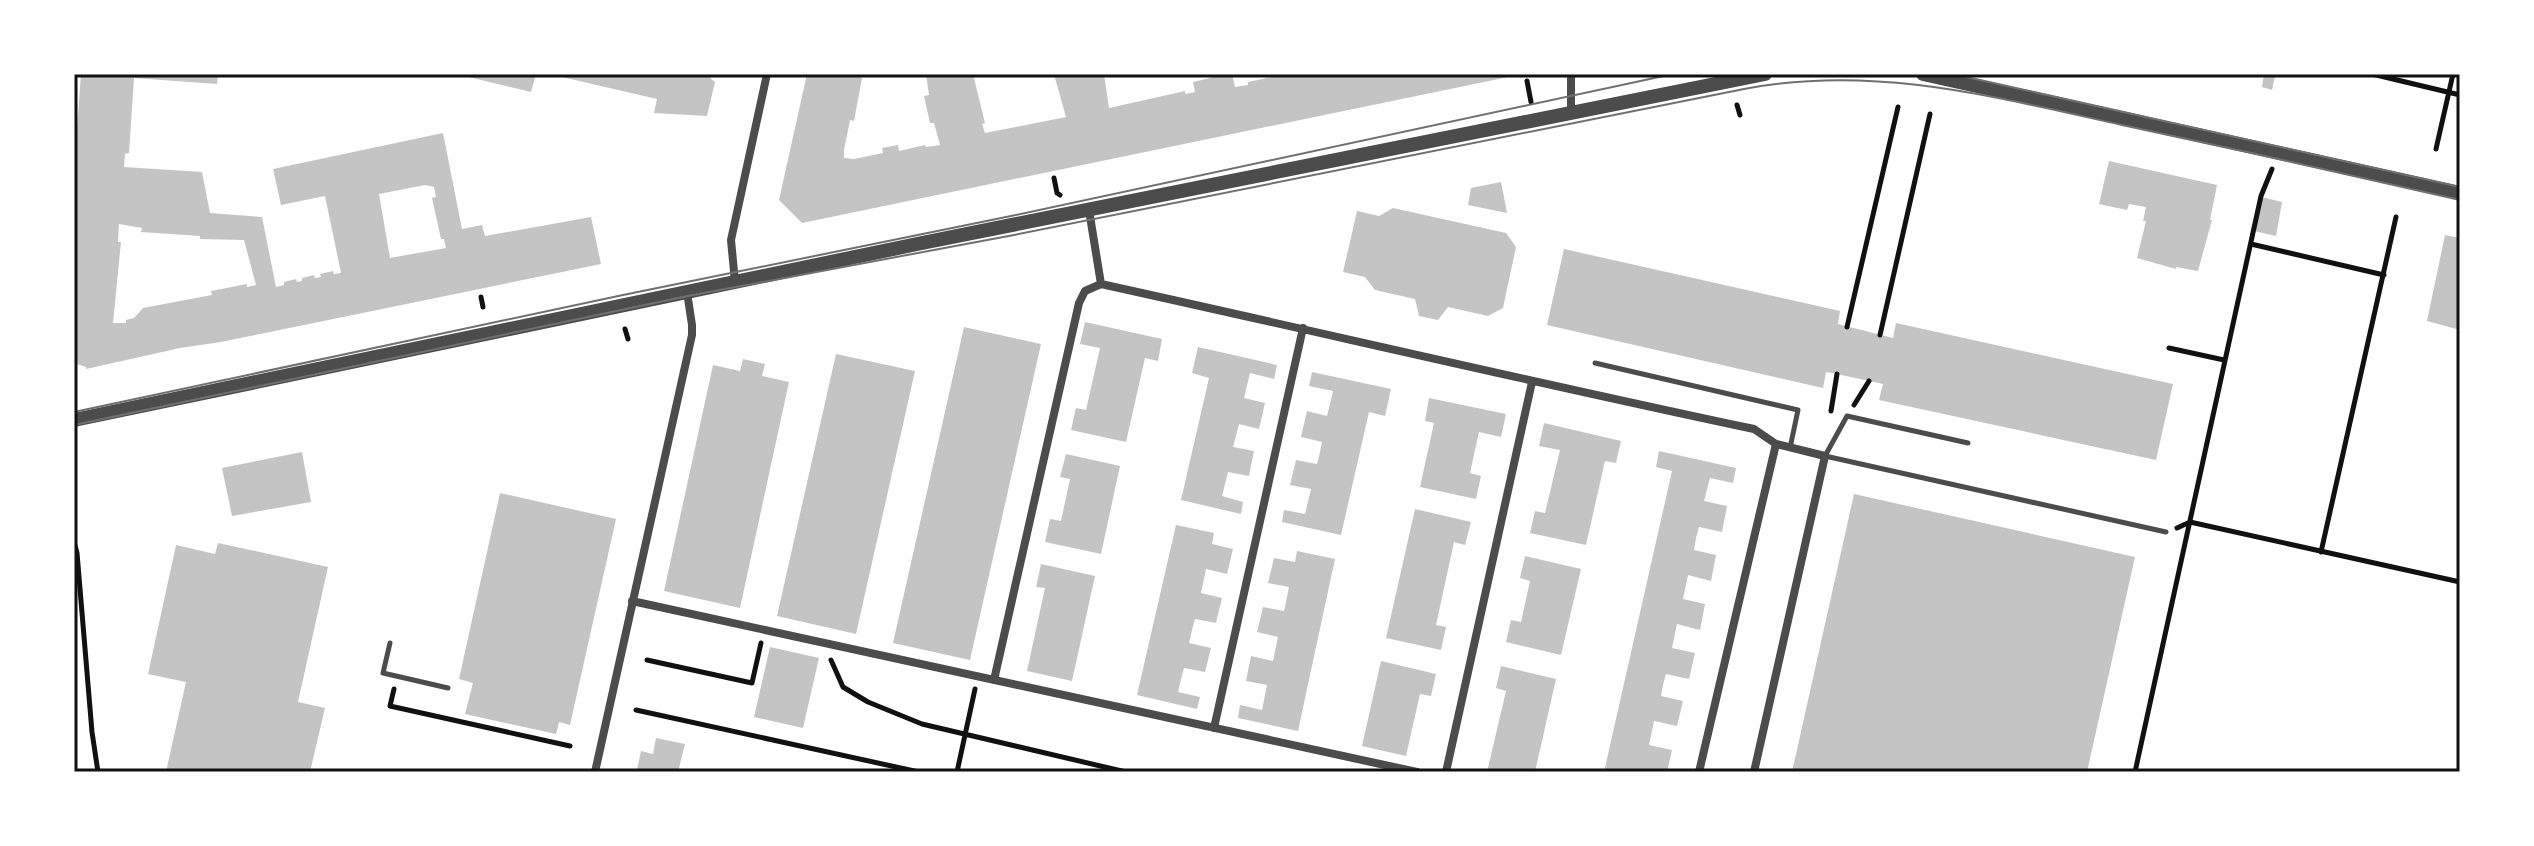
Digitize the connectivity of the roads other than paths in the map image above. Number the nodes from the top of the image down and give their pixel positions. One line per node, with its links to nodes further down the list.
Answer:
1 (767, 74): 8 (street)
2 (1571, 74): 5 (street)
3 (1765, 74): 5 (street)
4 (1923, 74): 6 (street)
5 (1571, 111): 7 (street)
6 (2460, 193)
7 (1089, 210): 8 (street); 9 (street)
8 (735, 282): 10 (street)
9 (1101, 284): 11 (street); 22 (street)
10 (687, 292): 14 (street); 20 (street)
11 (1303, 328): 13 (street); 24 (street)
12 (1595, 363): 17 (lane)
13 (1532, 382): 16 (street); 27 (street)
14 (74, 420)
15 (1968, 443): 18 (lane)
16 (1776, 444): 17 (street); 28 (street)
17 (1790, 448): 18 (street)
18 (1825, 456): 19 (lane); 29 (street)
19 (2166, 532)
20 (632, 601): 22 (street); 25 (street)
21 (390, 643): 23 (lane)
22 (994, 680): 24 (street)
23 (448, 688)
24 (1214, 728): 26 (street)
25 (595, 772)
26 (1417, 772)
27 (1446, 772)
28 (1699, 772)
29 (1754, 772)

